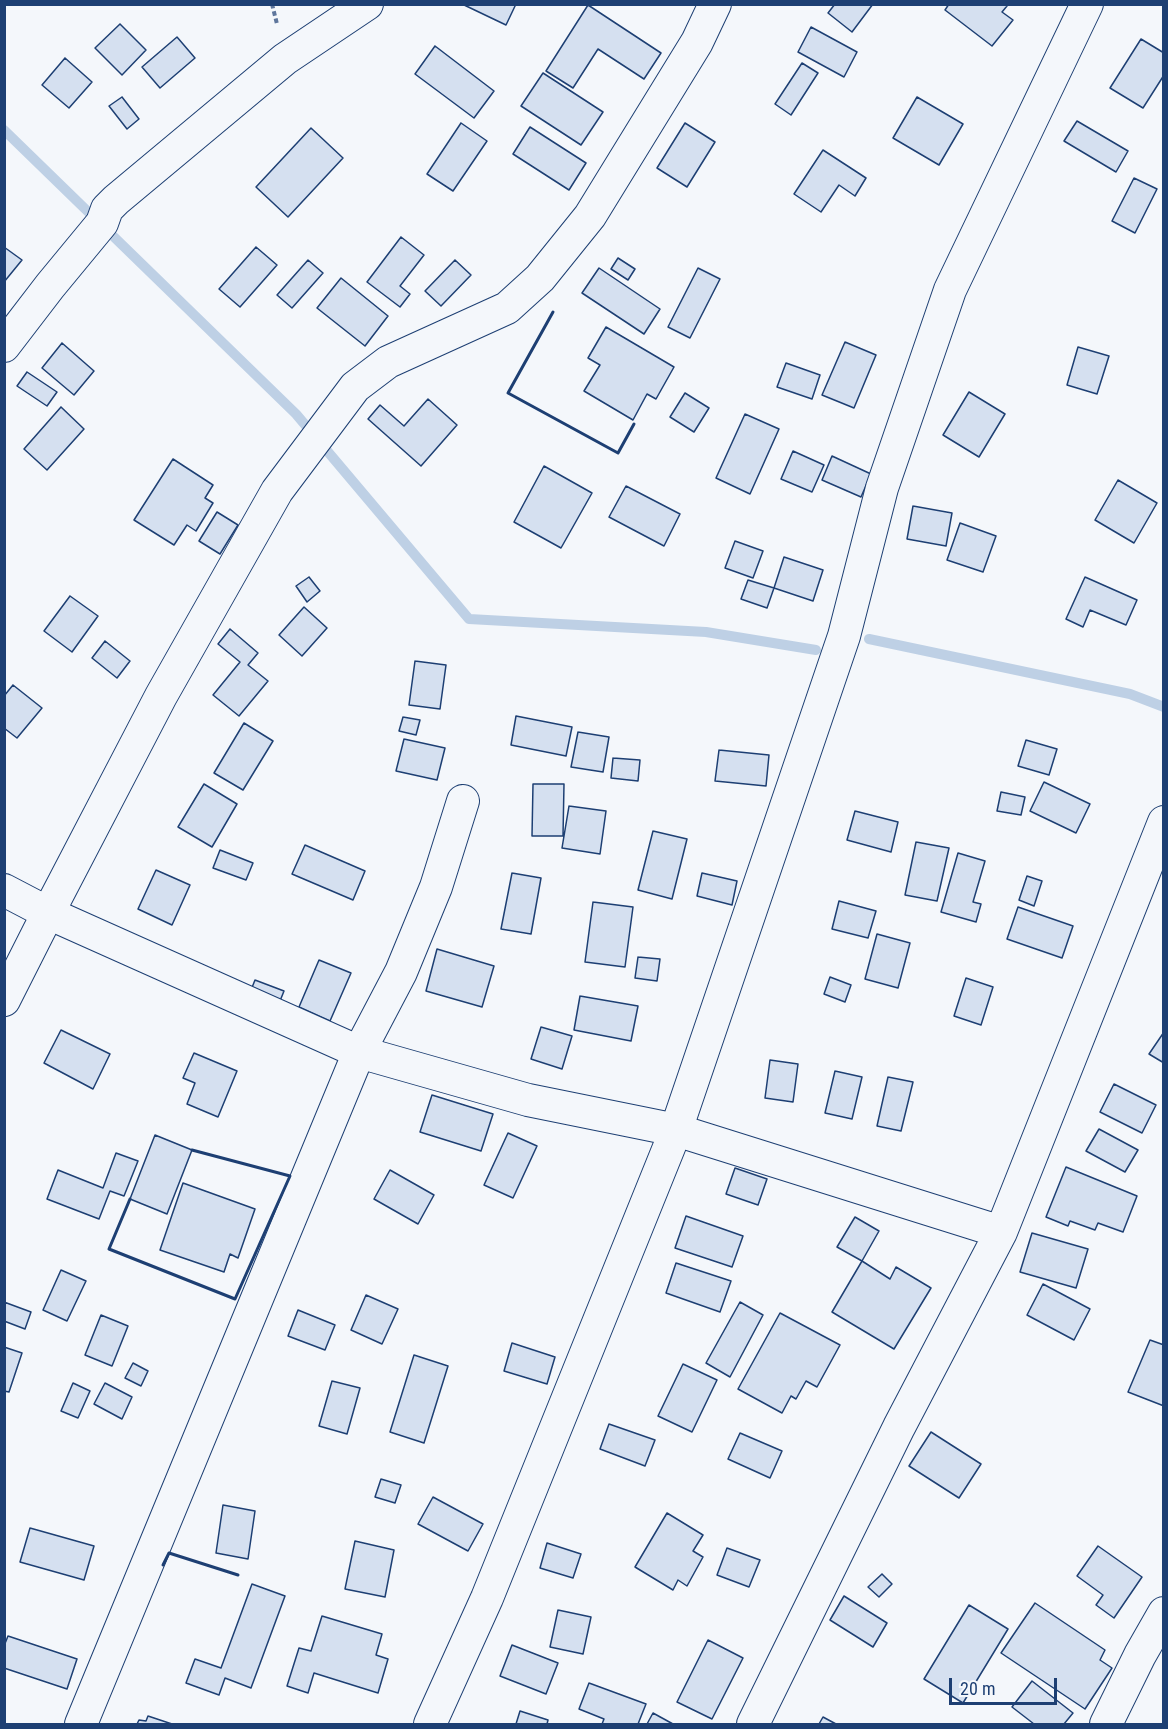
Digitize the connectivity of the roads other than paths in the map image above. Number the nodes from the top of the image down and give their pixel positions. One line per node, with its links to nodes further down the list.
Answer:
1 (367, 4): 4 (street)
2 (715, 4): 8 (street)
3 (1087, 4): 11 (street)
4 (4, 346)
5 (463, 801): 10 (street)
6 (1164, 822): 12 (street)
7 (4, 890): 8 (street)
8 (48, 913): 9 (street); 10 (street)
9 (4, 1000)
10 (359, 1052): 11 (street); 14 (street)
11 (676, 1130): 12 (street); 15 (street)
12 (1001, 1232): 16 (street)
13 (1164, 1613): 17 (street)
14 (81, 1725)
15 (430, 1725)
16 (753, 1725)
17 (1106, 1725)

